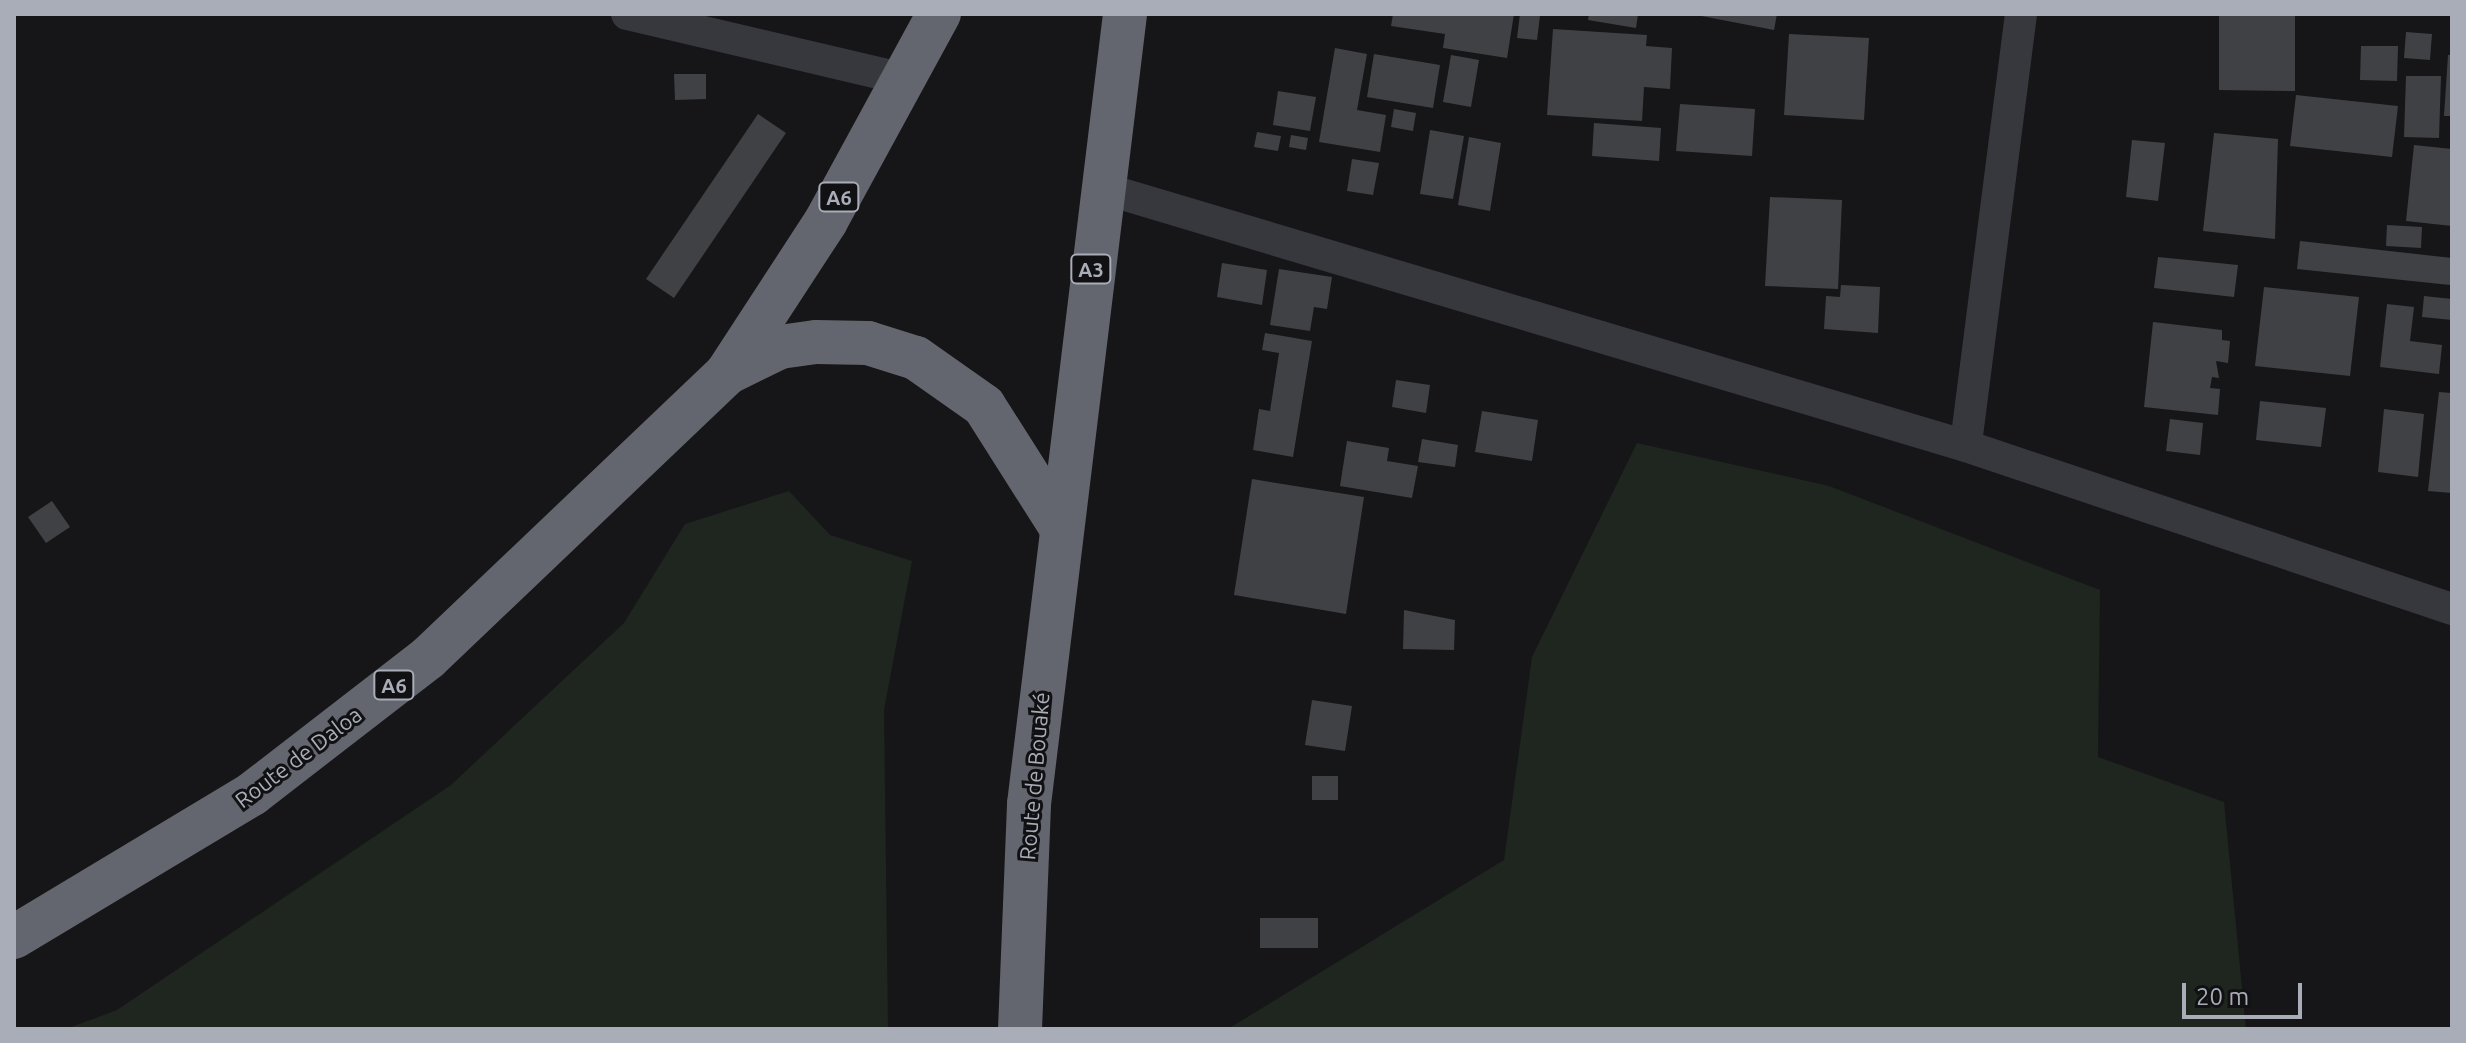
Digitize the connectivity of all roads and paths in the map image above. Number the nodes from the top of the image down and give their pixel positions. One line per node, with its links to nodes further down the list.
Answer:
1 (627, 14): 5 (street)
2 (939, 14): 5 (highway, A6)
3 (1125, 14): 6 (highway, A3)
4 (2021, 14): 8 (street)
5 (904, 79): 7 (highway, A6)
6 (1102, 188): 8 (street); 9 (highway, A3)
7 (727, 373): 9 (highway); 11 (highway, Route de Daloa / A6)
8 (1966, 446): 10 (street)
9 (1059, 524): 12 (highway, Route de Bouaké / A3)
10 (2452, 609)
11 (14, 937)
12 (1020, 1029)

